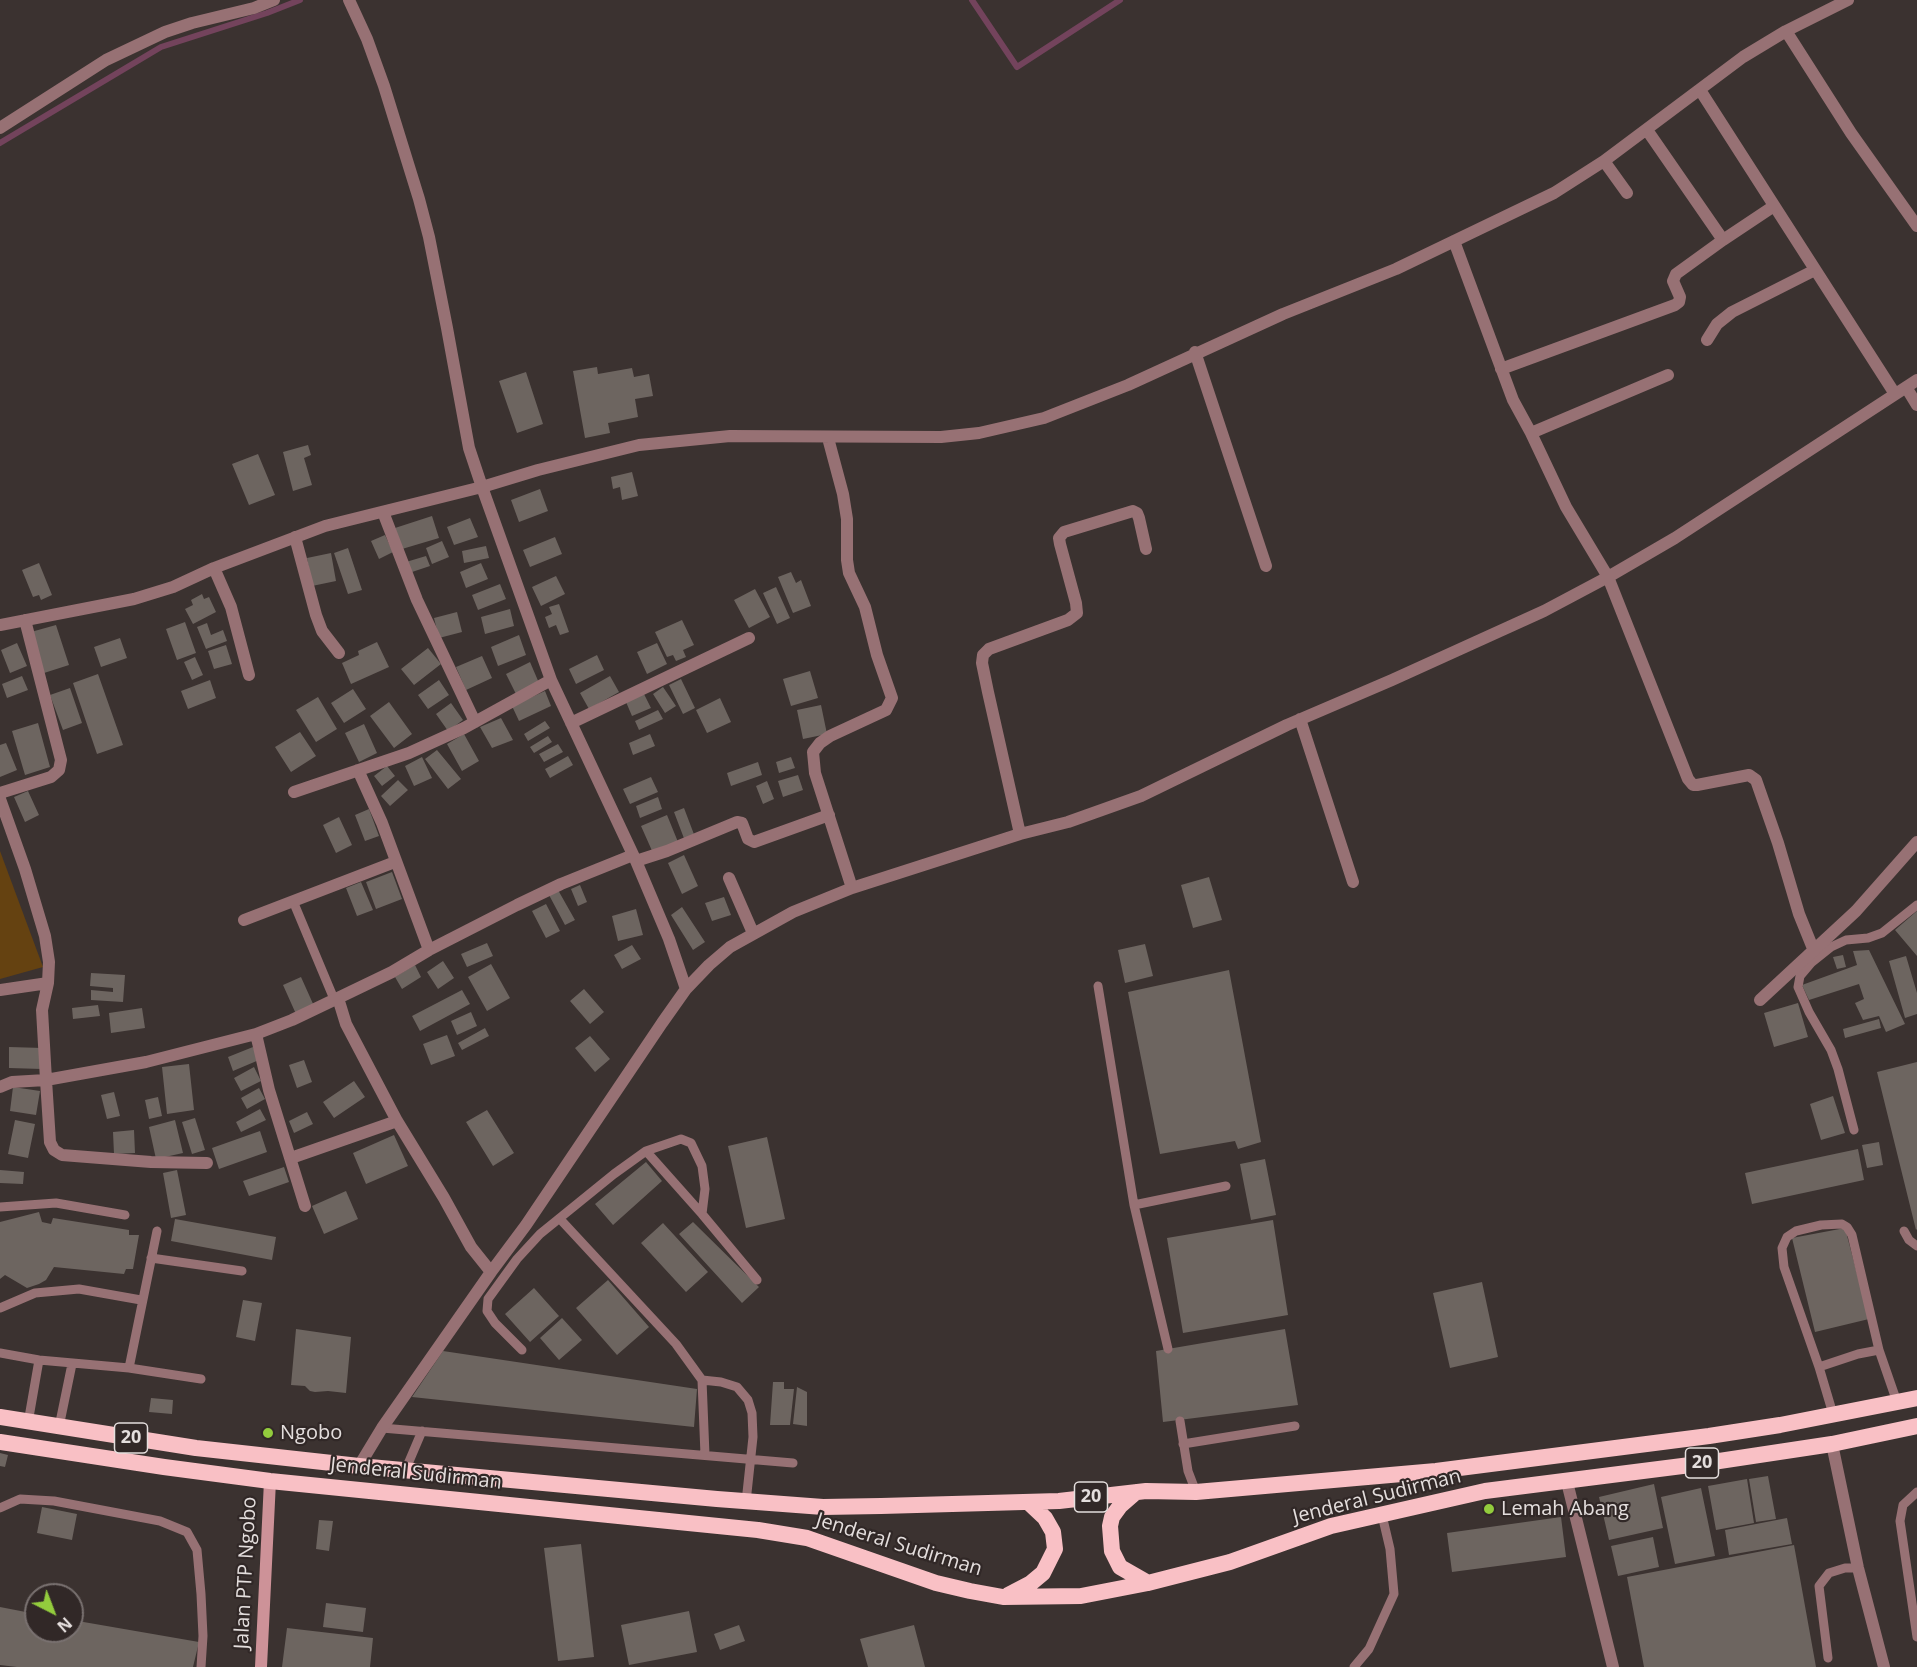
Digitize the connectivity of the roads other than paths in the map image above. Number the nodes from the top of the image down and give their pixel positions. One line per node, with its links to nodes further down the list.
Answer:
1 (274, 0): 4 (street)
2 (349, 0): 25 (street)
3 (1848, 0): 5 (street)
4 (252, 4): 7 (street)
5 (1786, 31): 6 (street); 12 (street)
6 (1700, 90): 8 (street); 11 (street)
7 (0, 128)
8 (1647, 130): 9 (street); 14 (street)
9 (1604, 161): 10 (street); 13 (street)
10 (1627, 193)
11 (1774, 206): 14 (street); 15 (street)
12 (1917, 226)
13 (1454, 240): 17 (street); 18 (street)
14 (1723, 240): 18 (street)
15 (1815, 270): 16 (street); 21 (street)
16 (1707, 340)
17 (1195, 352): 24 (street); 29 (street)
18 (1501, 369): 23 (street)
19 (1668, 375): 23 (street)
20 (1917, 380): 21 (street)
21 (1901, 391): 22 (street); 31 (street)
22 (1917, 405)
23 (1531, 433): 31 (street)
24 (828, 438): 25 (street); 45 (street)
25 (482, 487): 26 (street); 37 (street)
26 (383, 512): 27 (street); 39 (street)
27 (295, 537): 30 (street); 35 (street)
28 (1146, 549): 46 (street)
29 (1266, 566)
30 (214, 568): 32 (street); 36 (street)
31 (1608, 577): 38 (street); 58 (street)
32 (25, 620): 33 (street); 43 (street)
33 (0, 626)
34 (749, 638): 40 (street)
35 (339, 653)
36 (249, 675)
37 (551, 680): 39 (street); 40 (street)
38 (1300, 719): 46 (street); 51 (street)
39 (475, 722): 41 (street)
40 (571, 723): 48 (street)
41 (358, 770): 42 (street); 49 (street)
42 (294, 792)
43 (0, 793)
44 (0, 799): 59 (street)
45 (829, 815): 48 (street); 52 (street)
46 (1020, 834): 52 (street)
47 (1917, 842): 58 (street)
48 (635, 858): 57 (street); 61 (street)
49 (395, 862): 53 (street); 57 (street)
50 (729, 878): 56 (street)
51 (1353, 882)
52 (852, 888): 56 (street)
53 (293, 901): 55 (street); 63 (lane)
54 (1917, 905): 69 (lane)
55 (244, 920)
56 (753, 933): 61 (street)
57 (429, 950): 63 (street)
58 (1814, 951): 64 (street)
59 (48, 983): 62 (street); 66 (street)
60 (1098, 986): 74 (lane)
61 (686, 989): 85 (street)
62 (0, 990)
63 (336, 999): 65 (street); 68 (street)
64 (1760, 1000)
65 (256, 1034): 66 (street); 71 (street)
66 (46, 1080): 67 (street); 72 (street)
67 (0, 1087)
68 (396, 1120): 71 (street); 85 (street)
69 (1854, 1130)
70 (646, 1151): 77 (lane); 77 (lane); 79 (lane)
71 (291, 1158): 75 (street)
72 (207, 1163)
73 (1226, 1186): 74 (lane)
74 (1134, 1205): 89 (lane)
75 (305, 1206)
76 (0, 1207): 78 (lane)
77 (702, 1214): 86 (lane)
78 (125, 1215)
79 (560, 1219): 90 (lane); 98 (lane)
80 (157, 1231): 83 (lane)
81 (1904, 1231): 82 (lane)
82 (1917, 1246)
83 (151, 1258): 84 (lane); 87 (lane)
84 (242, 1271)
85 (491, 1272): 108 (street)
86 (757, 1280)
87 (141, 1300): 88 (lane); 96 (lane)
88 (0, 1308)
89 (1168, 1349)
90 (522, 1350)
91 (1879, 1350): 95 (lane); 95 (lane); 100 (lane)
92 (0, 1353): 93 (lane)
93 (39, 1360): 94 (lane); 104 (lane)
94 (72, 1364): 96 (lane); 107 (lane)
95 (1819, 1367): 101 (lane)
96 (129, 1368): 97 (lane)
97 (201, 1379)
98 (702, 1380): 113 (lane); 114 (lane)
99 (1917, 1398): 100 (highway, Jenderal Sudirman / 20)
100 (1898, 1402): 101 (highway, Jenderal Sudirman / 20)
101 (1833, 1414): 121 (highway, Jenderal Sudirman / 20)
102 (0, 1417): 104 (highway, Jenderal Sudirman / 20)
103 (1180, 1421): 111 (lane)
104 (28, 1423): 107 (highway, Jenderal Sudirman / 20)
105 (1295, 1426): 111 (lane)
106 (1917, 1426): 112 (highway, Jenderal Sudirman / 20)
107 (59, 1427): 116 (highway, Jenderal Sudirman / 20)
108 (382, 1428): 109 (lane); 116 (street)
109 (422, 1431): 113 (lane); 117 (lane)
110 (0, 1442): 118 (highway, Jenderal Sudirman / 20)
111 (1183, 1444): 121 (lane)
112 (1832, 1444): 119 (highway, Jenderal Sudirman / 20); 127 (street)
113 (705, 1455): 114 (lane)
114 (749, 1460): 115 (lane); 123 (lane)
115 (793, 1463)
116 (359, 1466): 117 (highway, Jenderal Sudirman / 20)
117 (405, 1471): 123 (highway, Jenderal Sudirman / 20)
118 (270, 1481): 129 (highway, Jenderal Sudirman / 20); 133 (main road, Jalan PTP Ngobo)
119 (1567, 1482): 126 (highway, Jenderal Sudirman / 20); 135 (street)
120 (1136, 1492): 121 (highway, Jenderal Sudirman / 20); 124 (highway, Jenderal Sudirman / 20); 128 (highway)
121 (1196, 1492)
122 (1917, 1492): 130 (lane)
123 (746, 1502): 124 (highway, Jenderal Sudirman / 20)
124 (1028, 1502): 129 (highway)
125 (0, 1508): 132 (lane)
126 (1382, 1515): 128 (highway, Jenderal Sudirman / 20); 134 (lane)
127 (1858, 1568): 131 (lane); 136 (street)
128 (1148, 1583): 129 (highway, Jenderal Sudirman / 20)
129 (1003, 1597)
130 (1917, 1637)
131 (1828, 1658)
132 (201, 1667)
133 (261, 1667)
134 (1354, 1667)
135 (1613, 1667)
136 (1884, 1667)

